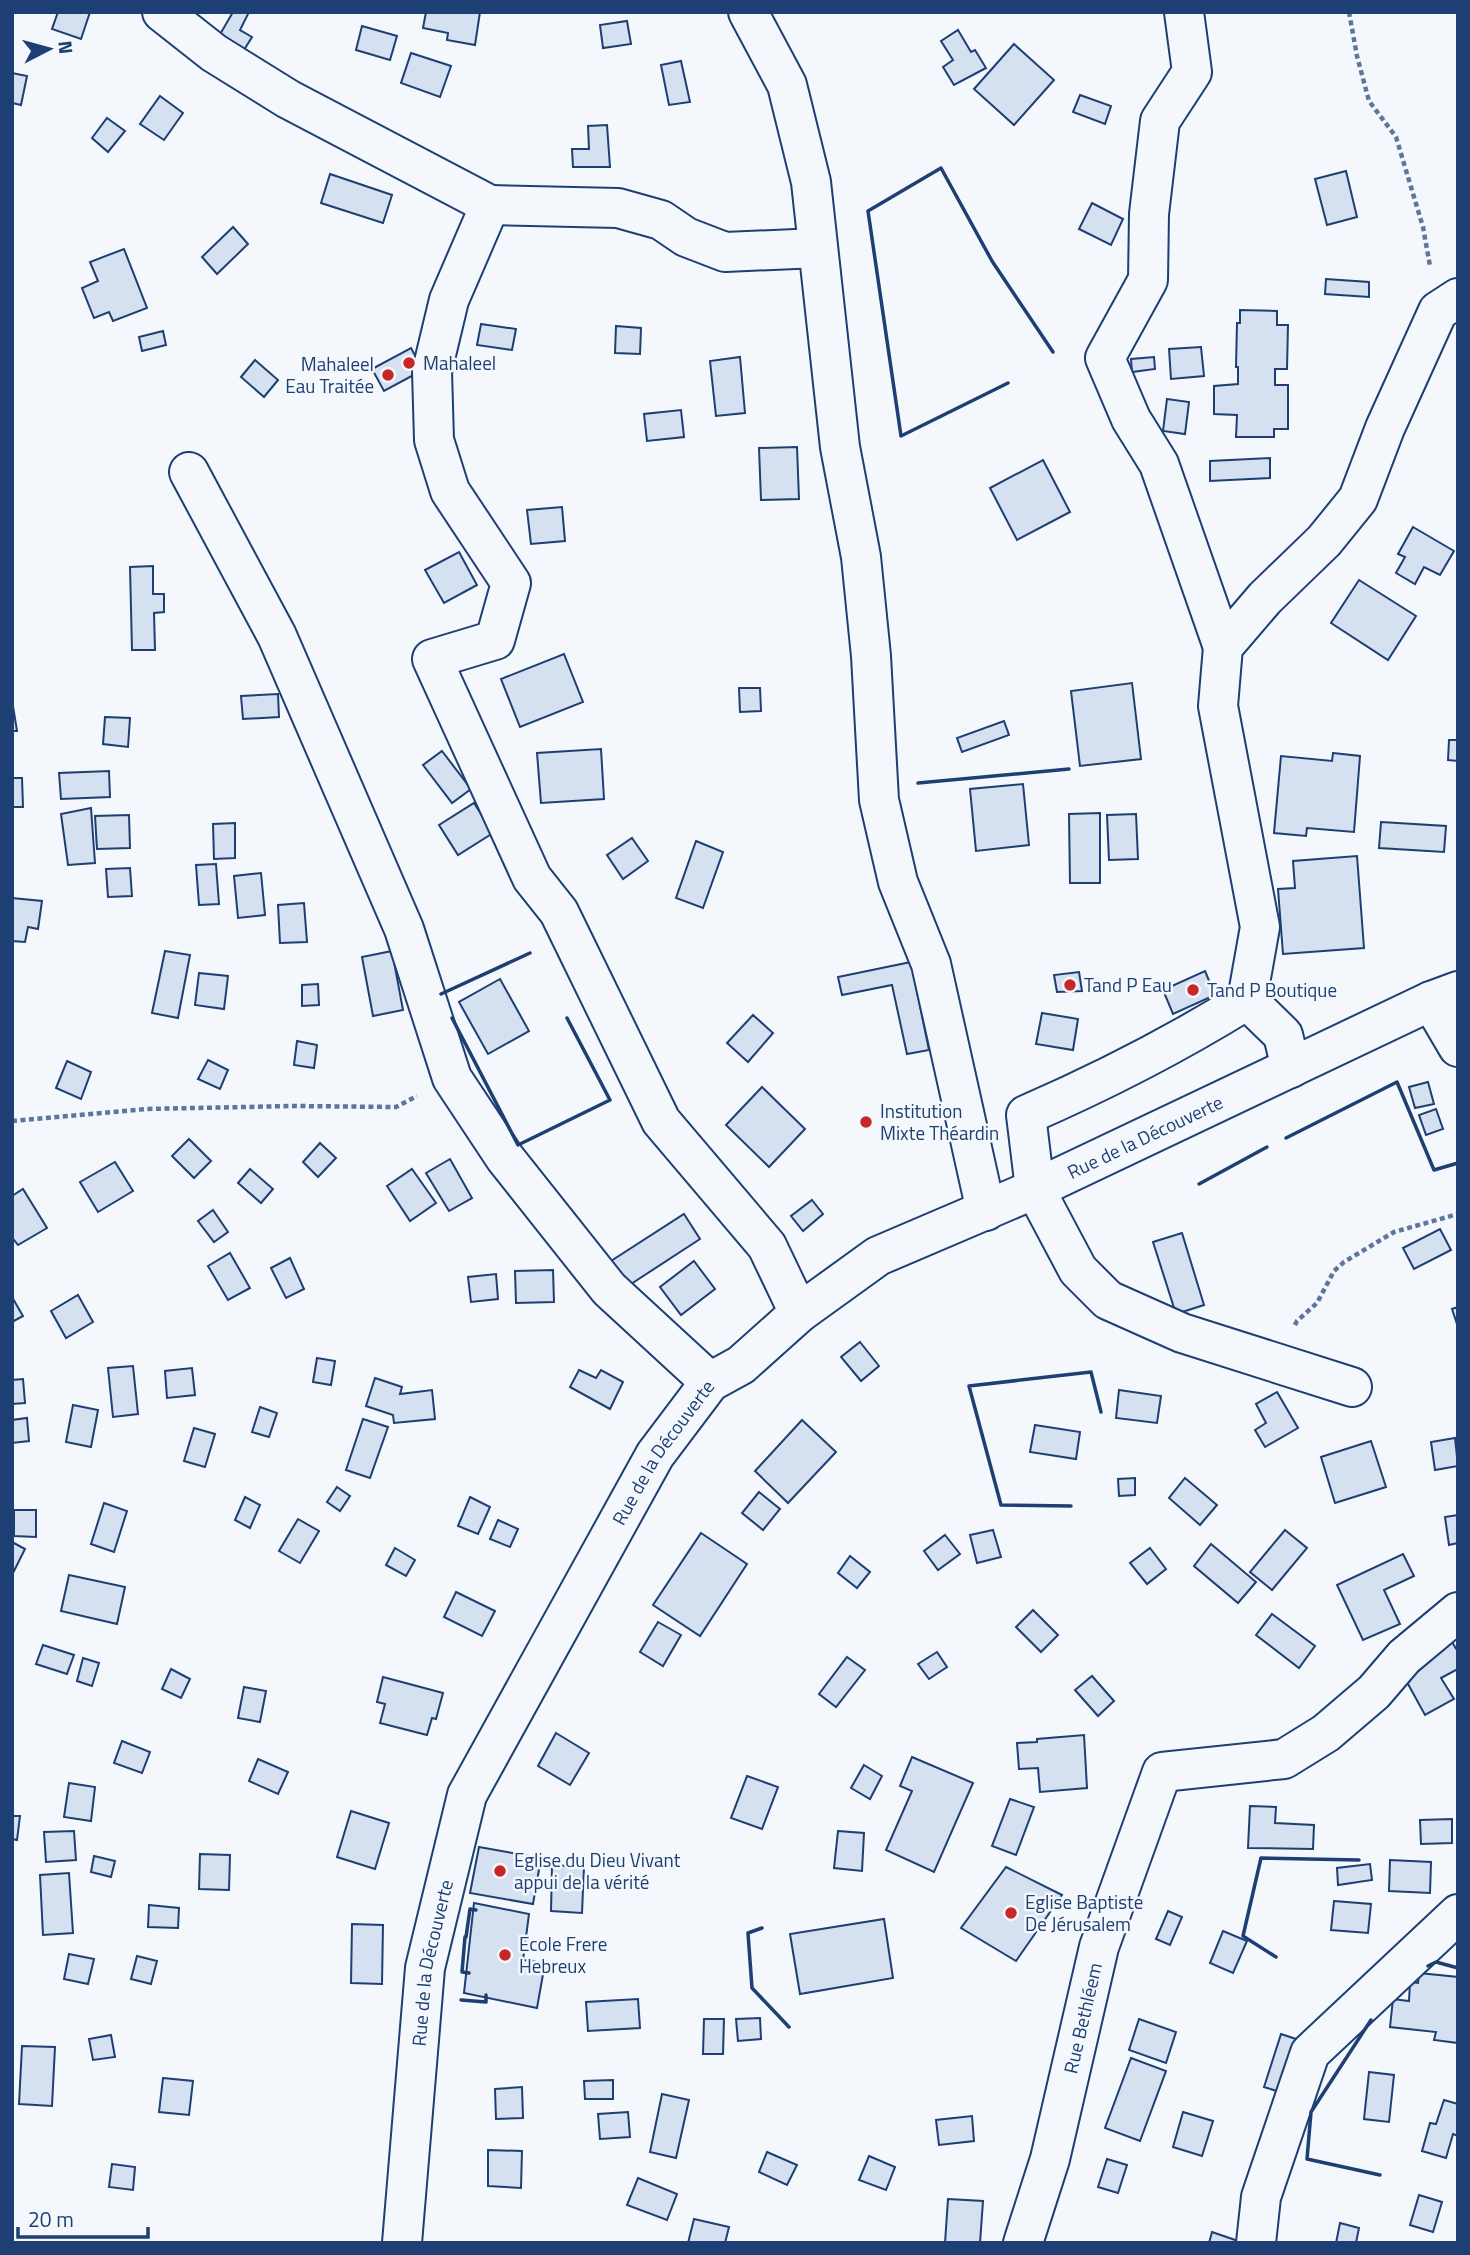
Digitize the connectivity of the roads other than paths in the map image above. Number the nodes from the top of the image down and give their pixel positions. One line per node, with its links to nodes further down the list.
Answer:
1 (162, 12): 4 (street)
2 (748, 12): 5 (street)
3 (1184, 12): 8 (street)
4 (490, 205): 5 (street); 15 (street)
5 (818, 248): 14 (street)
6 (1448, 305): 8 (street)
7 (189, 472): 16 (street)
8 (1223, 646): 10 (street)
9 (1444, 996): 11 (street); 12 (street, Rue de la Découverte)
10 (1247, 1000): 12 (street); 13 (street)
11 (1458, 1047)
12 (1291, 1068): 13 (street, Rue de la Découverte)
13 (1035, 1189): 14 (street, Rue de la Découverte); 17 (street)
14 (986, 1211): 15 (street, Rue de la Découverte)
15 (799, 1313): 16 (street, Rue de la Découverte)
16 (709, 1382): 20 (street, Rue de la Découverte)
17 (1352, 1387)
18 (1458, 1612): 21 (street, Rue Bethléem)
19 (1458, 1914): 22 (street)
20 (402, 2243)
21 (1023, 2243)
22 (1256, 2243)

